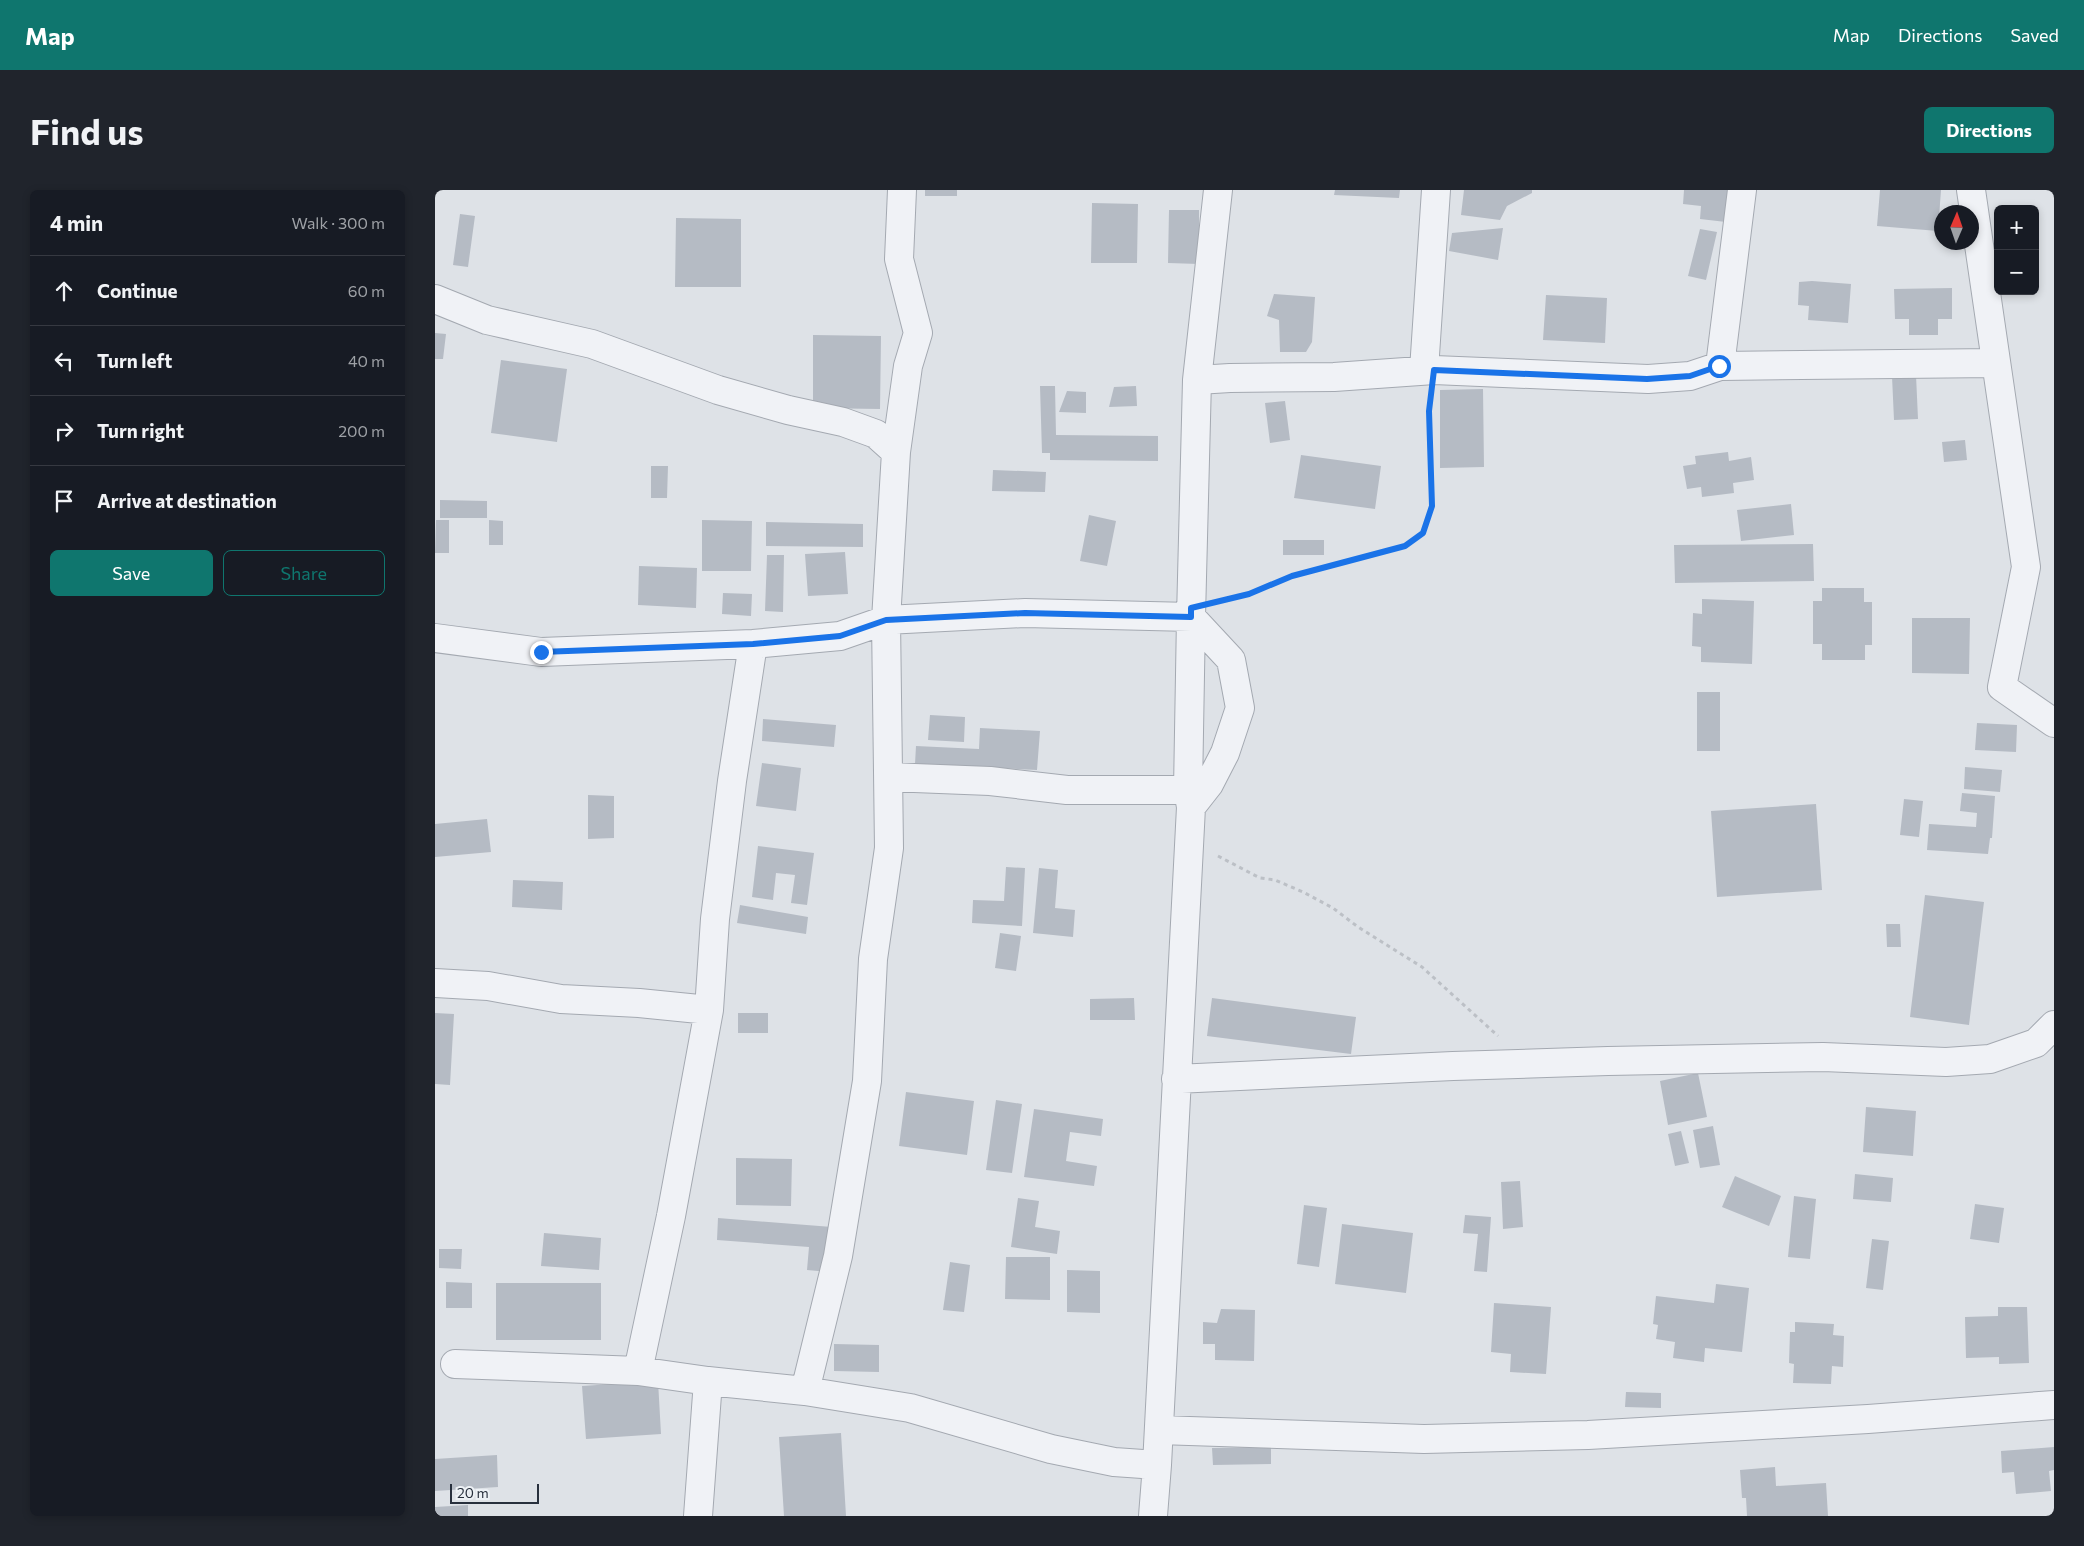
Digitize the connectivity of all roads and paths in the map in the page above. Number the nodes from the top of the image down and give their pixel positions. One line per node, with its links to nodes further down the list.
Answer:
1 (903, 190): 11 (street)
2 (1219, 190): 10 (street)
3 (1436, 190): 9 (street)
4 (1742, 190): 8 (street)
5 (1971, 190): 7 (street)
6 (435, 298): 11 (street)
7 (1995, 363): 8 (street); 16 (street)
8 (1719, 366): 9 (street)
9 (1429, 370): 10 (street); 12 (path)
10 (1197, 380): 12 (street)
11 (895, 452): 13 (street)
12 (1191, 612): 13 (street); 18 (street); 18 (street)
13 (886, 620): 15 (street); 17 (street)
14 (435, 638): 15 (street)
15 (753, 644): 21 (street)
16 (2054, 723)
17 (889, 778): 18 (street); 28 (street)
18 (1189, 799): 19 (street)
19 (1188, 842): 23 (path); 24 (street)
20 (435, 983): 21 (street)
21 (709, 1010): 26 (street)
22 (2054, 1025): 23 (street)
23 (1522, 1064): 24 (street)
24 (1176, 1079): 30 (street)
25 (455, 1364): 26 (street)
26 (638, 1372): 27 (street)
27 (708, 1381): 28 (street); 32 (street)
28 (805, 1391): 31 (street)
29 (2054, 1405): 30 (street)
30 (1159, 1430): 31 (street)
31 (1157, 1465): 33 (street)
32 (698, 1516)
33 (1153, 1516)

